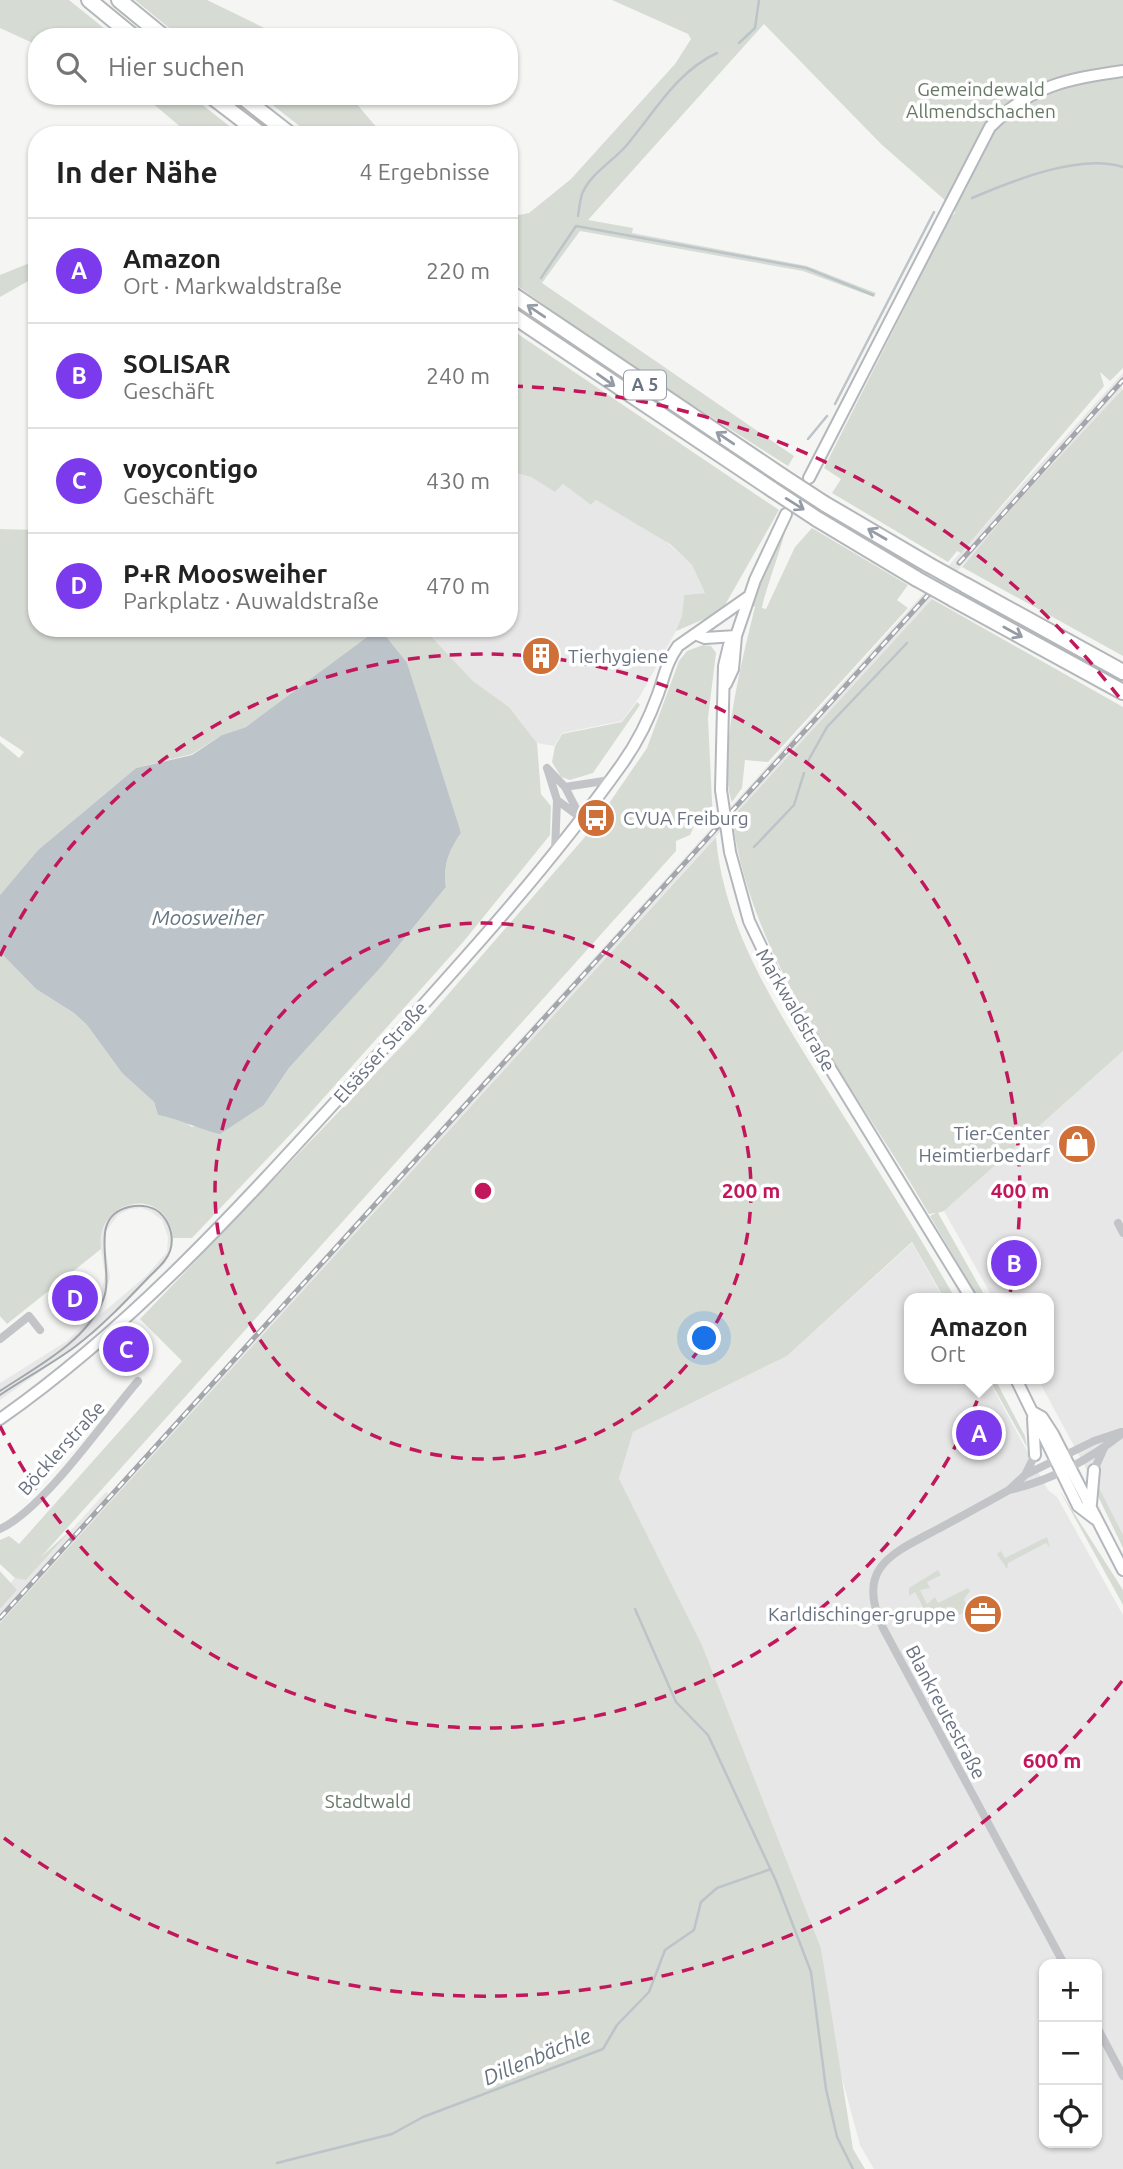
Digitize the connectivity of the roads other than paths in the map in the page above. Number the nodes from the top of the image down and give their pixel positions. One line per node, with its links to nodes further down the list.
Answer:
1 (89, 0): 3 (highway)
2 (119, 0): 4 (highway)
3 (123, 28)
4 (153, 28)
5 (1123, 71): 12 (main road)
6 (223, 105): 8 (highway)
7 (253, 105): 9 (highway)
8 (250, 126)
9 (279, 126)
10 (518, 298): 18 (highway, A 5, one-way to 10, bridge)
11 (518, 319): 19 (highway, A 5, one-way to 19, bridge)
12 (809, 478)
13 (786, 514): 14 (main road, Markwaldstraße)
14 (748, 597): 15 (main road, Elsässer Straße); 17 (main road, Markwaldstraße)
15 (711, 625): 16 (main road, Elsässer Straße); 17 (main road)
16 (695, 634): 17 (main road); 20 (main road, Elsässer Straße)
17 (736, 636): 27 (main road, Markwaldstraße, bridge)
18 (1123, 672)
19 (1123, 692)
20 (610, 780): 21 (street); 23 (main road, Elsässer Straße)
21 (565, 787): 22 (street); 23 (street)
22 (557, 800): 23 (street); 24 (street)
23 (581, 818): 24 (main road, Elsässer Straße)
24 (555, 852): 33 (main road, Elsässer Straße)
25 (1118, 1223): 26 (street)
26 (1123, 1233)
27 (968, 1293)
28 (40, 1330): 29 (street)
29 (0, 1339)
30 (138, 1381): 43 (street, Böcklerstraße)
31 (1019, 1384): 32 (main road)
32 (1033, 1412): 36 (main road); 37 (main road)
33 (0, 1419)
34 (1123, 1432): 35 (street); 37 (street)
35 (1104, 1448): 37 (street); 38 (street)
36 (1035, 1455): 39 (street, Blankreutestraße)
37 (1063, 1464): 39 (street, Blankreutestraße); 40 (street, Blankreutestraße); 41 (main road); 42 (main road)
38 (1094, 1470): 41 (main road)
39 (1025, 1475): 40 (street, Blankreutestraße)
40 (1009, 1490): 45 (street, Blankreutestraße)
41 (1091, 1504): 42 (main road)
42 (1095, 1520): 44 (main road)
43 (0, 1529)
44 (1123, 1570)
45 (1061, 1959)
46 (1102, 2036): 47 (street)
47 (1123, 2076)

